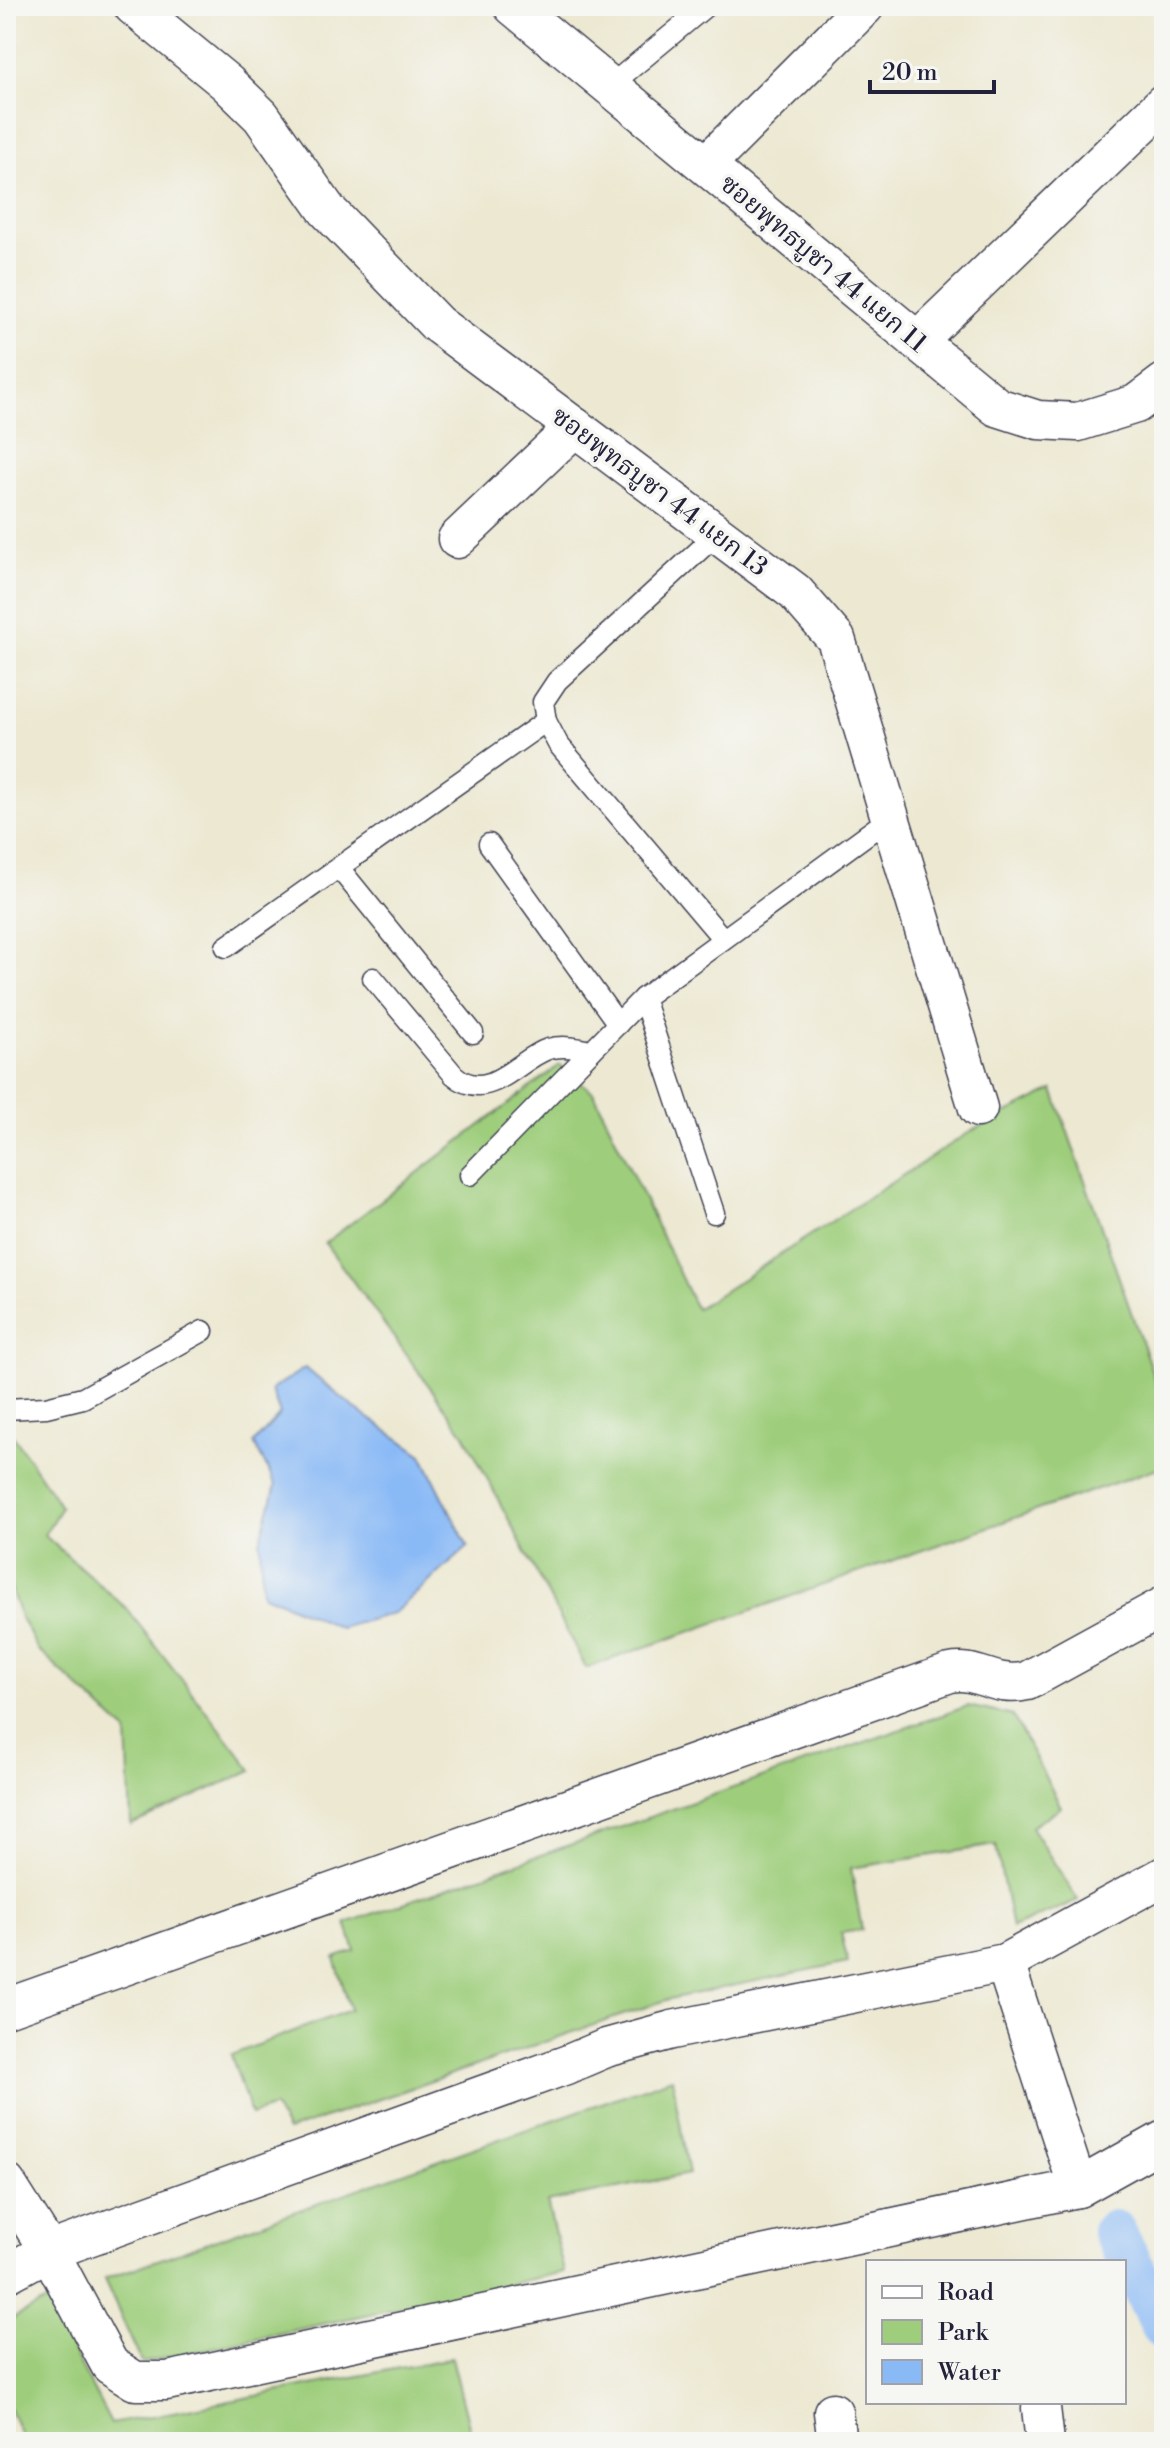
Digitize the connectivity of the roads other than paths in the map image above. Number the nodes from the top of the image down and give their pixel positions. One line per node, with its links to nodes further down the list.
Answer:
1 (133, 6): 10 (street, ซอยพุทธบูชา 44 แยก 13)
2 (513, 6): 5 (street, ซอยพุทธบูชา 44 แยก 11)
3 (706, 6): 5 (lane)
4 (865, 6): 7 (street)
5 (611, 85): 7 (street, ซอยพุทธบูชา 44 แยก 11)
6 (1164, 103): 8 (street)
7 (706, 165): 8 (street, ซอยพุทธบูชา 44 แยก 11)
8 (917, 341): 9 (street, ซอยพุทธบูชา 44 แยก 11)
9 (1164, 383)
10 (575, 427): 11 (street, ซอยพุทธบูชา 44 แยก 13); 12 (street)
11 (717, 534): 13 (lane); 14 (street, ซอยพุทธบูชา 44 แยก 13)
12 (457, 539)
13 (546, 721): 16 (lane); 17 (lane)
14 (891, 817): 17 (lane); 24 (street, ซอยพุทธบูชา 44 แยก 13)
15 (489, 844): 21 (lane)
16 (339, 868): 18 (lane); 22 (lane)
17 (723, 939): 20 (lane)
18 (226, 947)
19 (373, 978): 23 (lane)
20 (643, 998): 21 (lane); 26 (lane)
21 (618, 1024): 23 (lane)
22 (473, 1033)
23 (591, 1051): 25 (lane)
24 (978, 1108)
25 (470, 1175)
26 (714, 1213)
27 (203, 1331): 28 (lane)
28 (6, 1409)
29 (1164, 1606): 32 (street)
30 (1164, 1876): 31 (street)
31 (1005, 1963): 35 (street); 36 (street)
32 (6, 2008)
33 (1164, 2140): 35 (street)
34 (6, 2183): 36 (street)
35 (1078, 2188): 36 (street)
36 (49, 2251): 37 (street)
37 (6, 2274)

